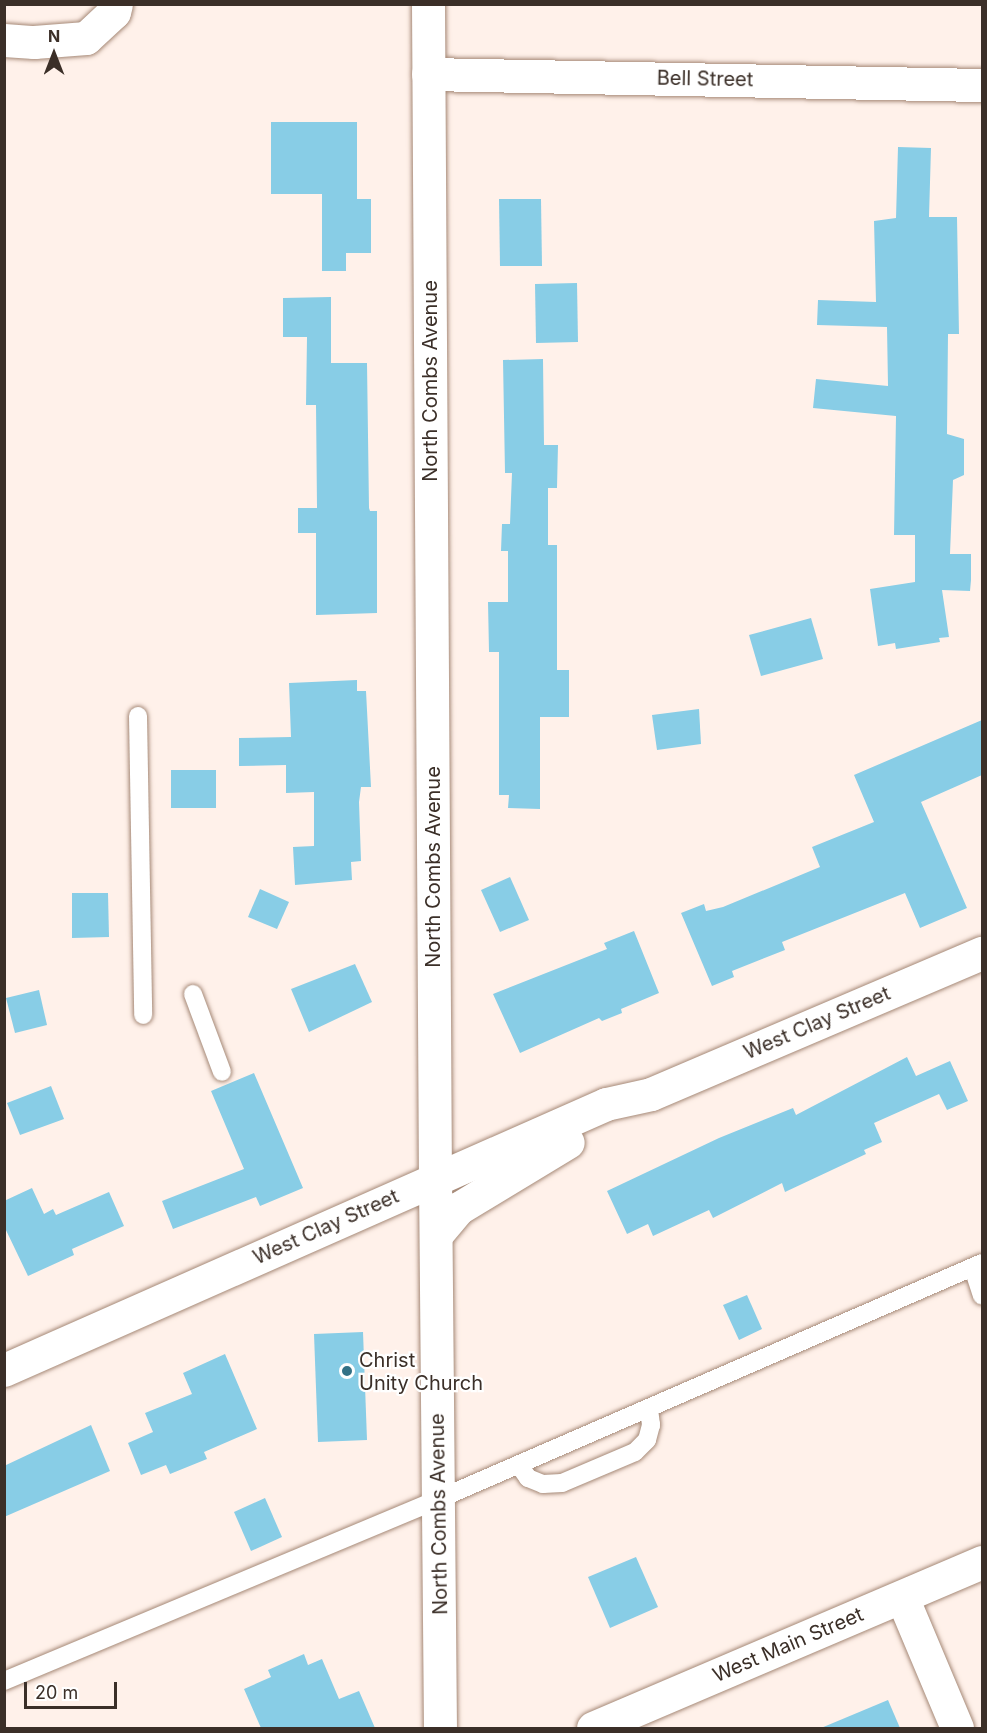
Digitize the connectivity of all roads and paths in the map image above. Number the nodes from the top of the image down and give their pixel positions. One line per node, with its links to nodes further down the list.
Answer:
1 (116, 4): 3 (street)
2 (428, 4): 4 (street, North Combs Avenue)
3 (4, 40)
4 (428, 74): 5 (street, Bell Street); 12 (street, North Combs Avenue)
5 (982, 85)
6 (138, 716): 9 (lane)
7 (982, 952): 11 (street, West Clay Street)
8 (193, 994): 10 (lane)
9 (143, 1015)
10 (222, 1072)
11 (651, 1094): 12 (street, West Clay Street); 13 (street, West Clay Street)
12 (435, 1179): 13 (street, North Combs Avenue); 16 (street, West Clay Street)
13 (436, 1235): 19 (street, North Combs Avenue)
14 (978, 1266): 15 (lane); 17 (lane)
15 (982, 1296)
16 (4, 1370)
17 (649, 1408): 18 (lane); 18 (lane)
18 (519, 1464): 19 (lane)
19 (439, 1499): 22 (lane); 23 (street, North Combs Avenue)
20 (982, 1562): 21 (street, West Main Street)
21 (902, 1597): 24 (street, West Main Street); 25 (street)
22 (4, 1680)
23 (440, 1728)
24 (593, 1728)
25 (957, 1728)

